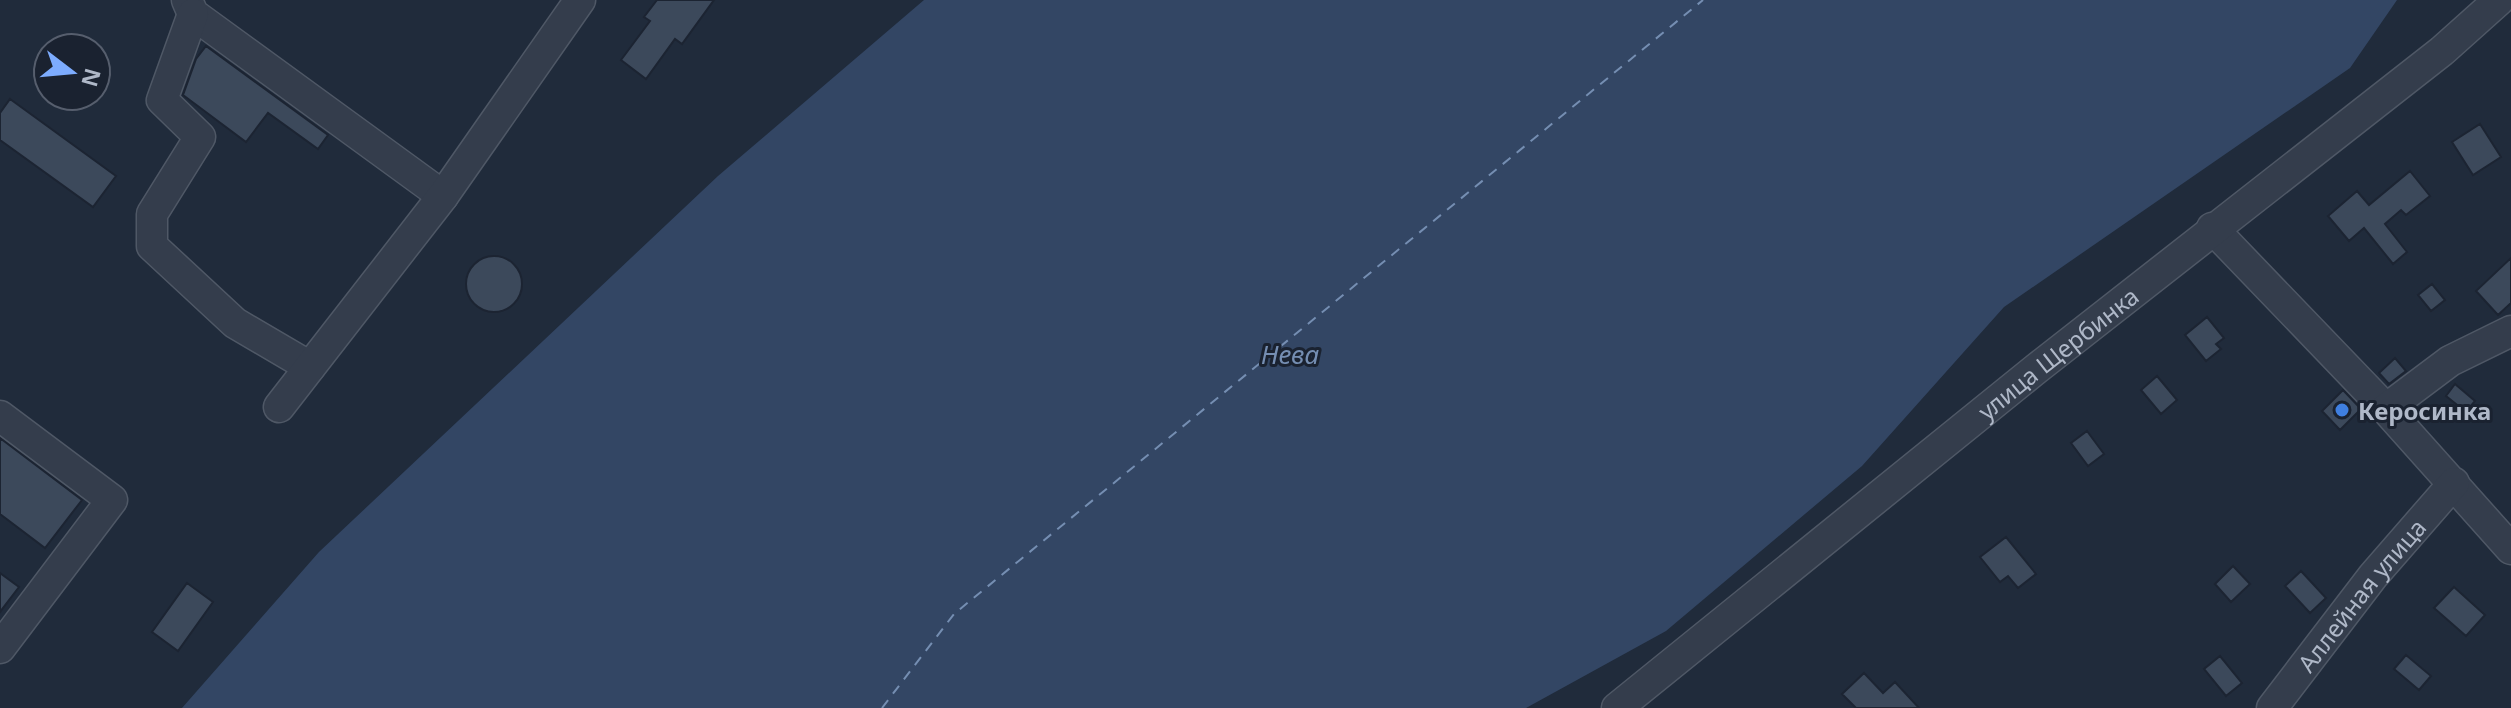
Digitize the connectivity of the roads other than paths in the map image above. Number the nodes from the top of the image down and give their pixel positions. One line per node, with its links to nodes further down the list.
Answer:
1 (580, 0): 4 (street)
2 (2499, 0): 5 (street, улица Щербинка)
3 (190, 7): 4 (street); 7 (street)
4 (443, 196): 7 (street)
5 (2212, 228): 9 (street); 14 (street, улица Щербинка)
6 (2511, 331): 9 (street)
7 (310, 367): 8 (street)
8 (279, 407)
9 (2386, 409): 11 (street)
10 (0, 416): 13 (street)
11 (2454, 483): 12 (street); 15 (street, Аллейная улица)
12 (2511, 549)
13 (0, 648)
14 (1623, 706)
15 (2272, 708)

